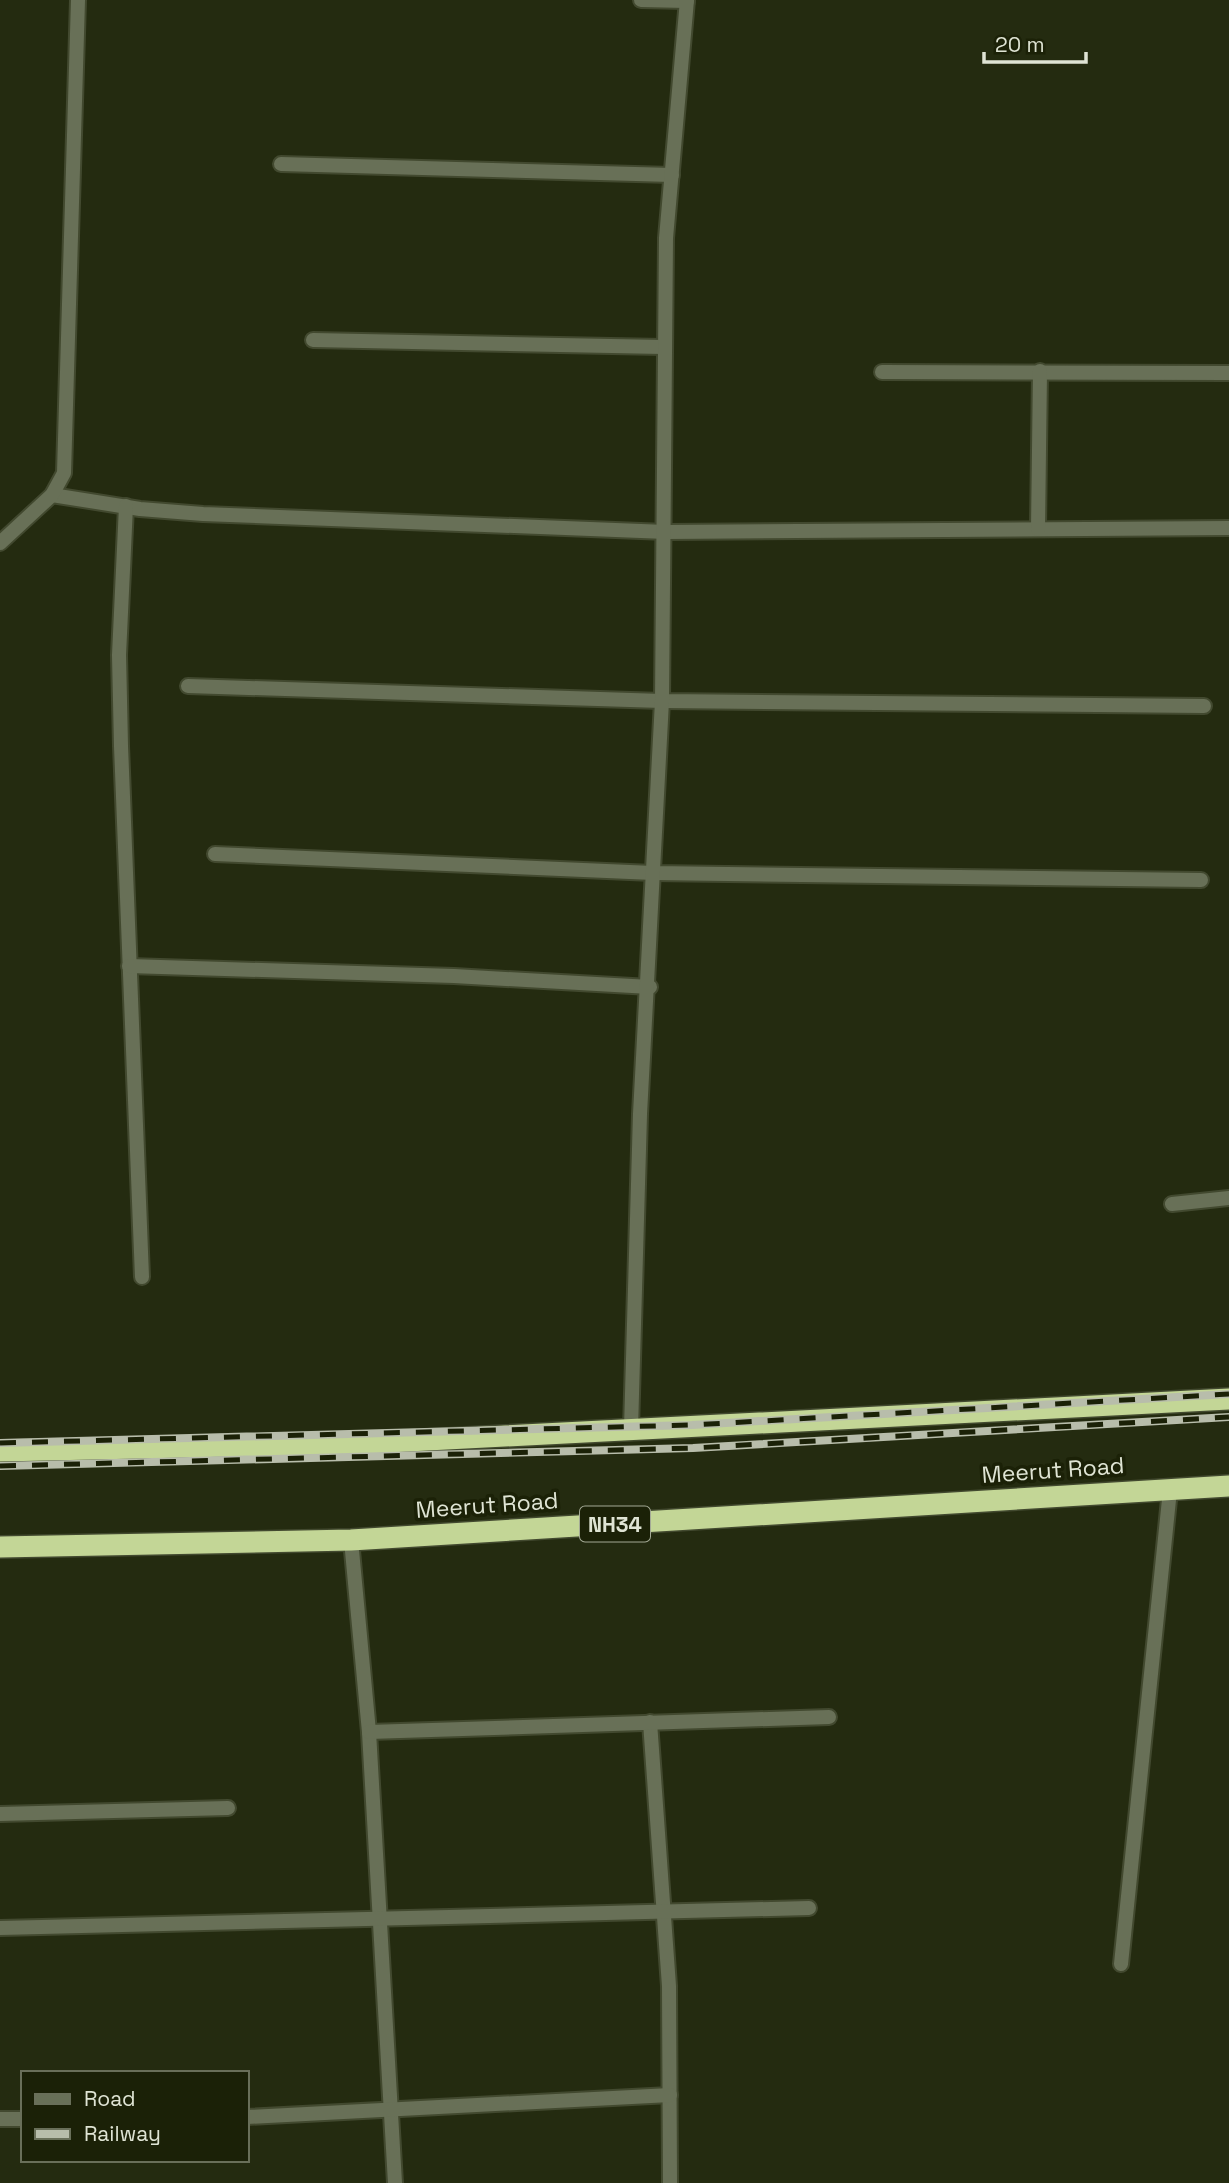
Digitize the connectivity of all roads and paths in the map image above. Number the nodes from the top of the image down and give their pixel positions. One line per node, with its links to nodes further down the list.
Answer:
1 (78, 0): 11 (street)
2 (641, 0): 3 (street)
3 (687, 0): 5 (street)
4 (281, 164): 5 (street)
5 (671, 175): 7 (street)
6 (313, 340): 7 (street)
7 (663, 346): 15 (street)
8 (1040, 371): 9 (street); 10 (street); 14 (street)
9 (882, 372)
10 (1229, 373)
11 (52, 495): 12 (street); 16 (street)
12 (126, 506): 15 (street); 23 (street)
13 (1229, 528): 14 (street)
14 (1038, 529): 15 (street)
15 (666, 532): 18 (street)
16 (0, 543)
17 (188, 686): 18 (street)
18 (662, 701): 19 (street); 21 (street)
19 (1204, 706)
20 (215, 854): 21 (street)
21 (653, 873): 22 (street); 24 (street)
22 (1201, 880)
23 (129, 966): 24 (street); 27 (street)
24 (650, 987): 29 (street)
25 (1229, 1198): 26 (street)
26 (1172, 1204)
27 (142, 1277)
28 (1229, 1398): 29 (highway)
29 (631, 1429): 30 (highway)
30 (0, 1451)
31 (1229, 1486): 32 (highway, Meerut Road / NH34)
32 (1170, 1490): 33 (highway, Meerut Road / NH34); 44 (street)
33 (352, 1540): 34 (highway, Meerut Road / NH34); 37 (street)
34 (0, 1547)
35 (829, 1717): 36 (street)
36 (650, 1722): 37 (street); 41 (street)
37 (369, 1732): 42 (street)
38 (228, 1808): 39 (street)
39 (0, 1814)
40 (809, 1908): 41 (street)
41 (663, 1912): 42 (street); 45 (street)
42 (379, 1920): 43 (street); 46 (street)
43 (0, 1928)
44 (1121, 1964)
45 (670, 2095): 46 (street); 51 (street)
46 (391, 2111): 47 (street); 50 (street)
47 (248, 2117)
48 (0, 2119): 49 (street)
49 (21, 2119)
50 (395, 2183)
51 (670, 2183)

